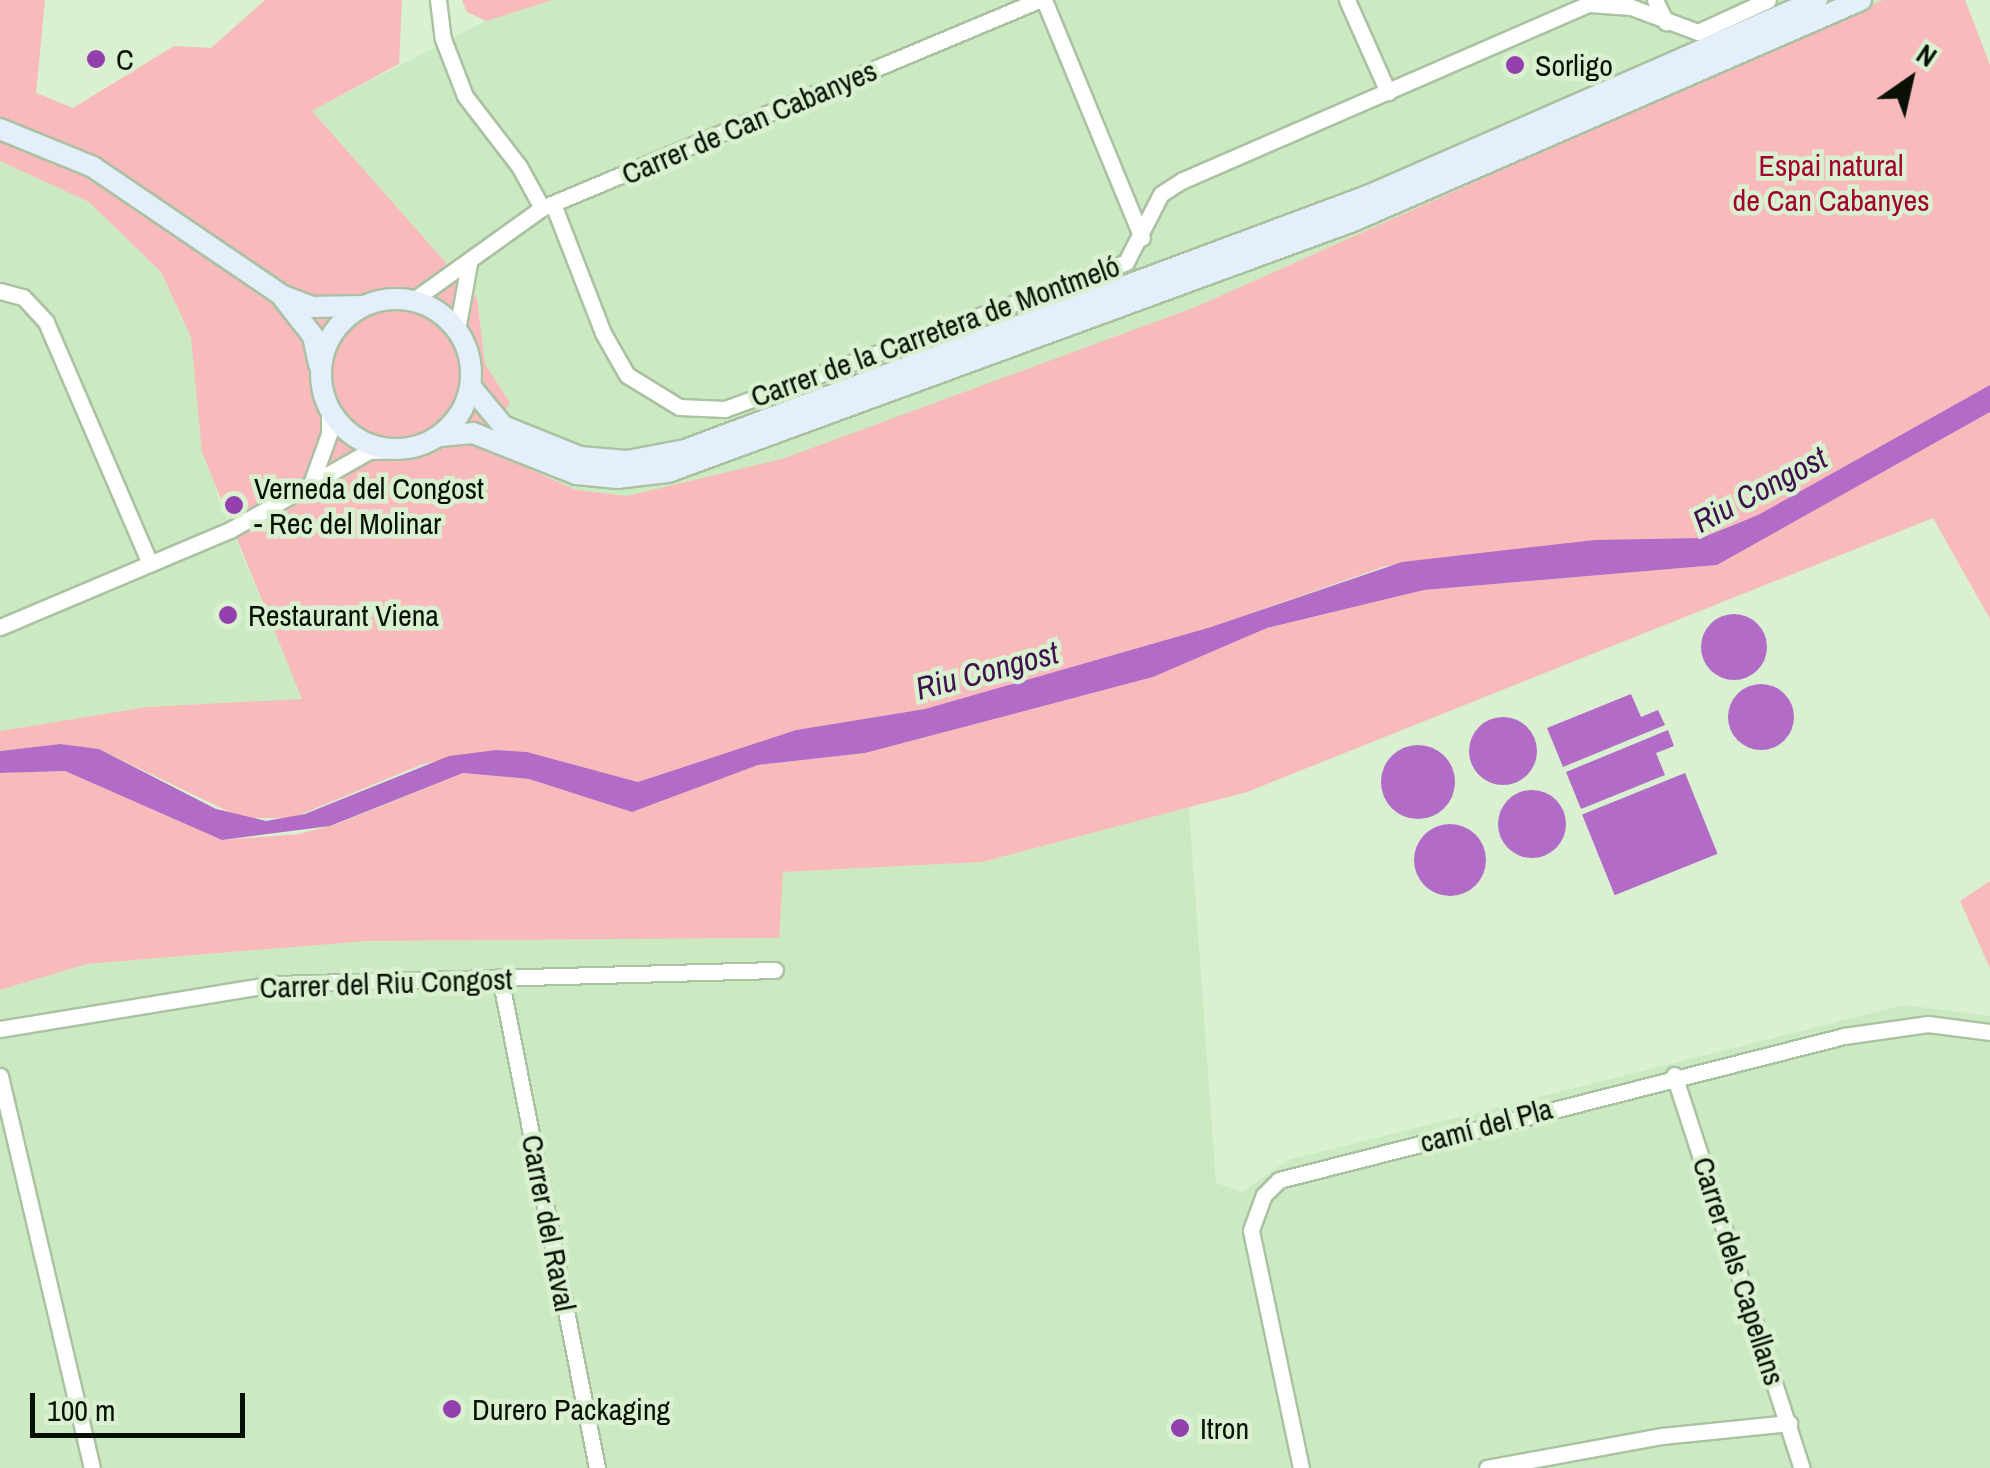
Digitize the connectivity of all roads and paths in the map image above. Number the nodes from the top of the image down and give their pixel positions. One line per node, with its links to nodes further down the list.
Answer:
1 (438, 0): 12 (street, Carrer de la Carretera de Montmeló)
2 (1042, 0): 12 (street, Carrer de Can Cabanyes); 13 (street)
3 (1347, 0): 10 (street)
4 (1655, 0): 9 (street)
5 (1768, 0): 9 (street, Carrer de la Carretera de Montmeló)
6 (1816, 0): 21 (street)
7 (1861, 0): 23 (street)
8 (1593, 2): 9 (street, Carrer de la Carretera de Montmeló); 10 (street, Carrer de la Carretera de Montmeló)
9 (1666, 23)
10 (1388, 92): 13 (street, Carrer de la Carretera de Montmeló)
11 (0, 129): 16 (street)
12 (548, 206): 13 (street, Carrer de la Carretera de Montmeló); 14 (street, Carrer de Can Cabanyes)
13 (1142, 238)
14 (469, 263): 17 (street, Carrer de Can Cabanyes); 19 (street)
15 (0, 291): 26 (street)
16 (282, 295): 18 (street); 20 (street)
17 (412, 300): 18 (street); 19 (street)
18 (364, 306): 20 (street)
19 (457, 330): 21 (street)
20 (321, 371): 22 (street)
21 (471, 387): 23 (street)
22 (329, 408): 24 (street); 25 (street)
23 (440, 436): 24 (street)
24 (393, 450): 25 (street)
25 (311, 484): 26 (street)
26 (150, 564): 27 (street)
27 (0, 627)
28 (774, 970): 29 (street, Carrer del Riu Congost)
29 (500, 978): 30 (street, Carrer del Riu Congost); 36 (street, Carrer del Raval)
30 (0, 1029)
31 (1990, 1032): 32 (street, camí del Pla)
32 (1674, 1075): 34 (street, Carrer dels Capellans); 37 (street, camí del Pla)
33 (0, 1076): 35 (street)
34 (1789, 1423): 38 (street); 39 (street, Carrer dels Capellans)
35 (92, 1468)
36 (597, 1468)
37 (1302, 1468)
38 (1487, 1468)
39 (1802, 1468)

